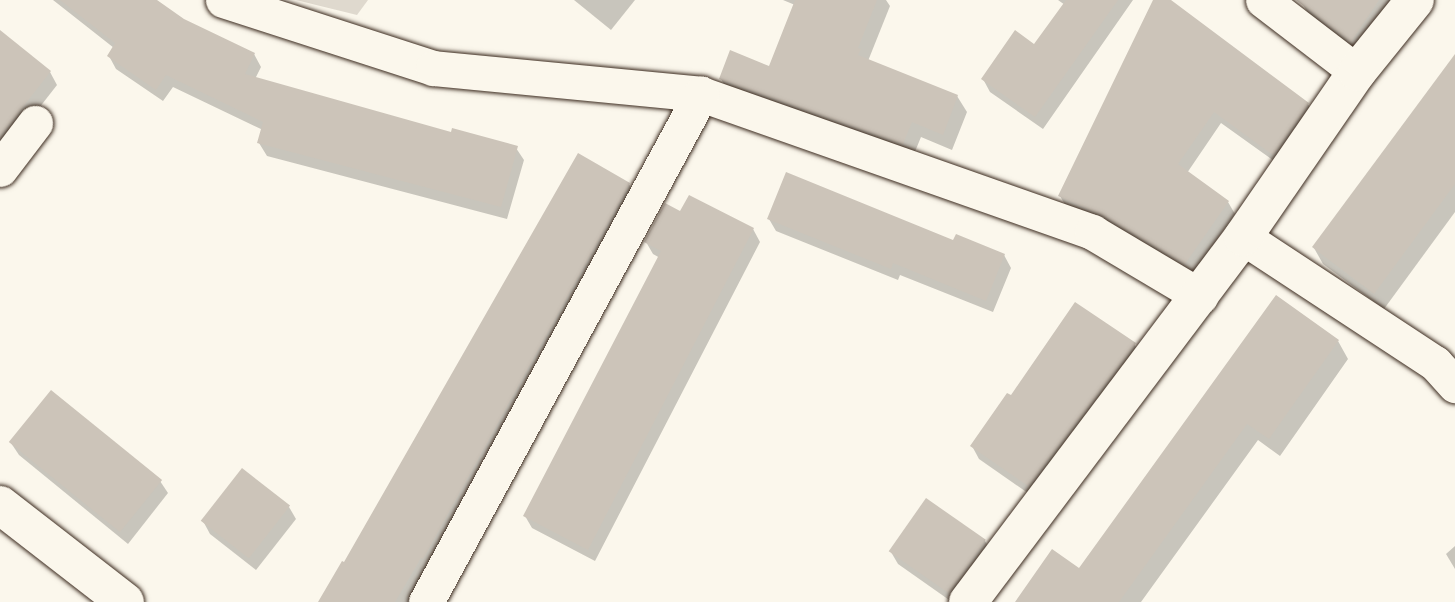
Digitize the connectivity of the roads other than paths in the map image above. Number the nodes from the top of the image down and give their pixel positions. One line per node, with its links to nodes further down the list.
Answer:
1 (223, 0): 5 (street)
2 (1264, 0): 4 (street)
3 (1415, 0): 4 (street)
4 (1357, 72): 8 (street)
5 (701, 94): 9 (street); 13 (street)
6 (36, 123): 7 (street)
7 (0, 169)
8 (1243, 237): 9 (street); 10 (street)
9 (1200, 296): 14 (street)
10 (1455, 385)
11 (0, 505): 12 (street)
12 (125, 602)
13 (426, 602)
14 (968, 602)

